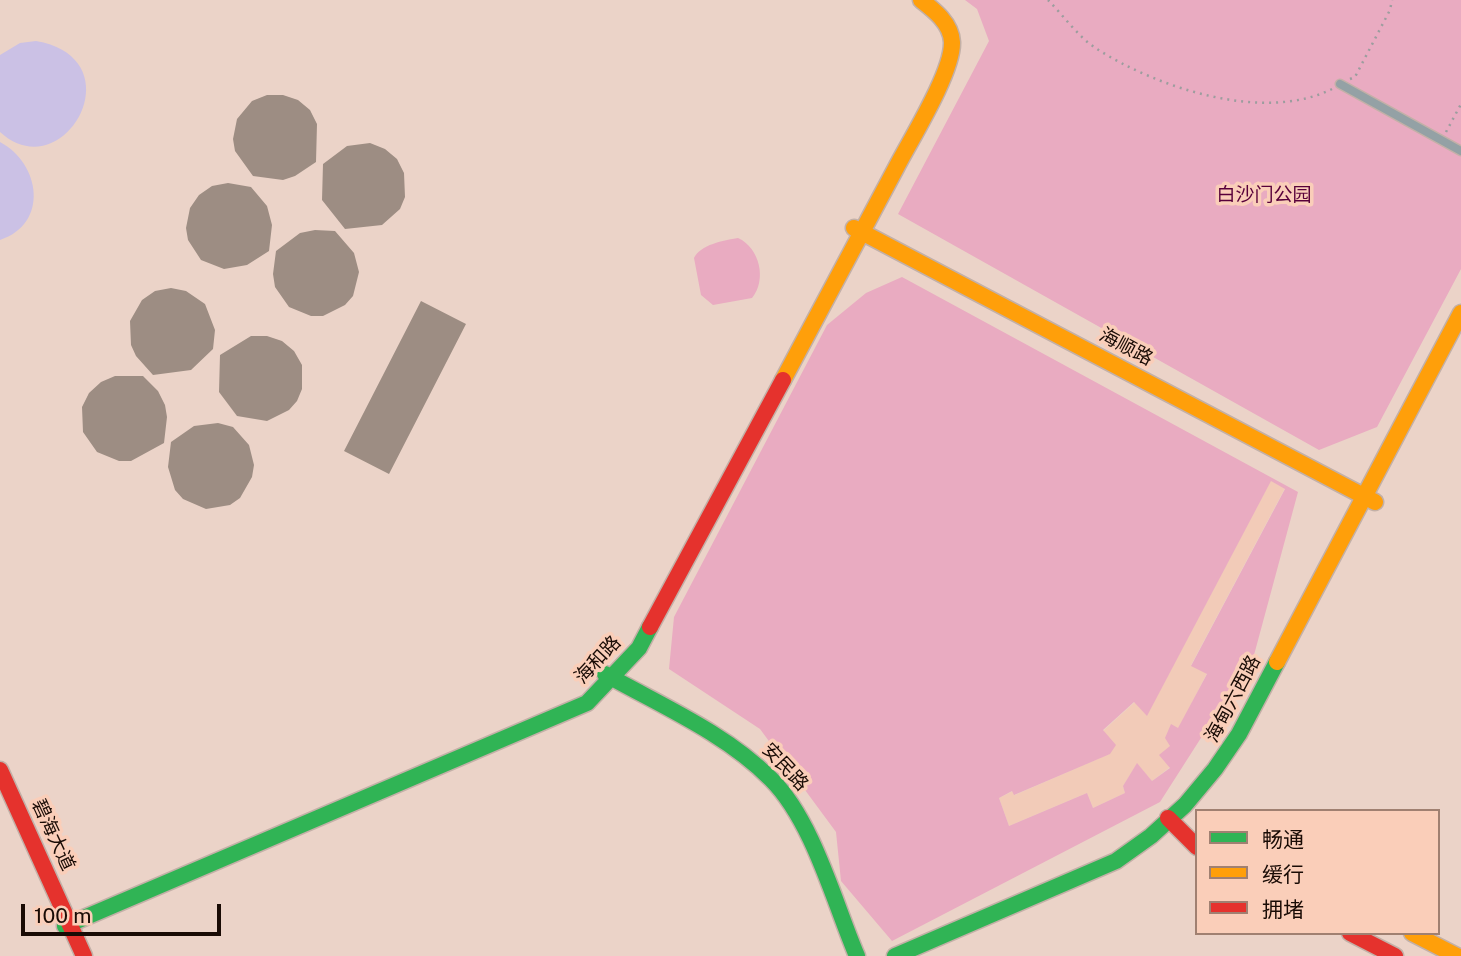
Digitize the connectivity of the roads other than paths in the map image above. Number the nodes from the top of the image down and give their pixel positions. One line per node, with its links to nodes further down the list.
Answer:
1 (908, 0): 5 (street)
2 (921, 0): 5 (street)
3 (1340, 84): 4 (lane)
4 (1461, 151)
5 (862, 224): 8 (street, 海顺路); 9 (street, 海和路)
6 (1461, 313): 8 (street, 海甸六西路)
7 (1461, 345): 8 (street, 海甸六西路)
8 (1374, 493): 13 (street, 海甸六西路)
9 (604, 680): 17 (street, 海和路); 23 (street, 安民路); 24 (street, 安民路)
10 (0, 770): 17 (street, 碧海大道)
11 (0, 787): 15 (street, 碧海大道)
12 (0, 801): 15 (street)
13 (1196, 805): 14 (street, 海甸六西路)
14 (1173, 823): 16 (street); 25 (street, 海甸六西路); 26 (street, 海甸六西路)
15 (22, 834): 17 (street, 碧海大道)
16 (1195, 845)
17 (66, 921): 21 (street, 碧海大道); 22 (street, 碧海大道)
18 (1354, 935): 27 (street)
19 (1414, 935): 20 (street)
20 (1432, 951): 28 (street)
21 (77, 956)
22 (84, 956)
23 (849, 956)
24 (857, 956)
25 (895, 956)
26 (933, 956)
27 (1395, 956)
28 (1457, 956)

